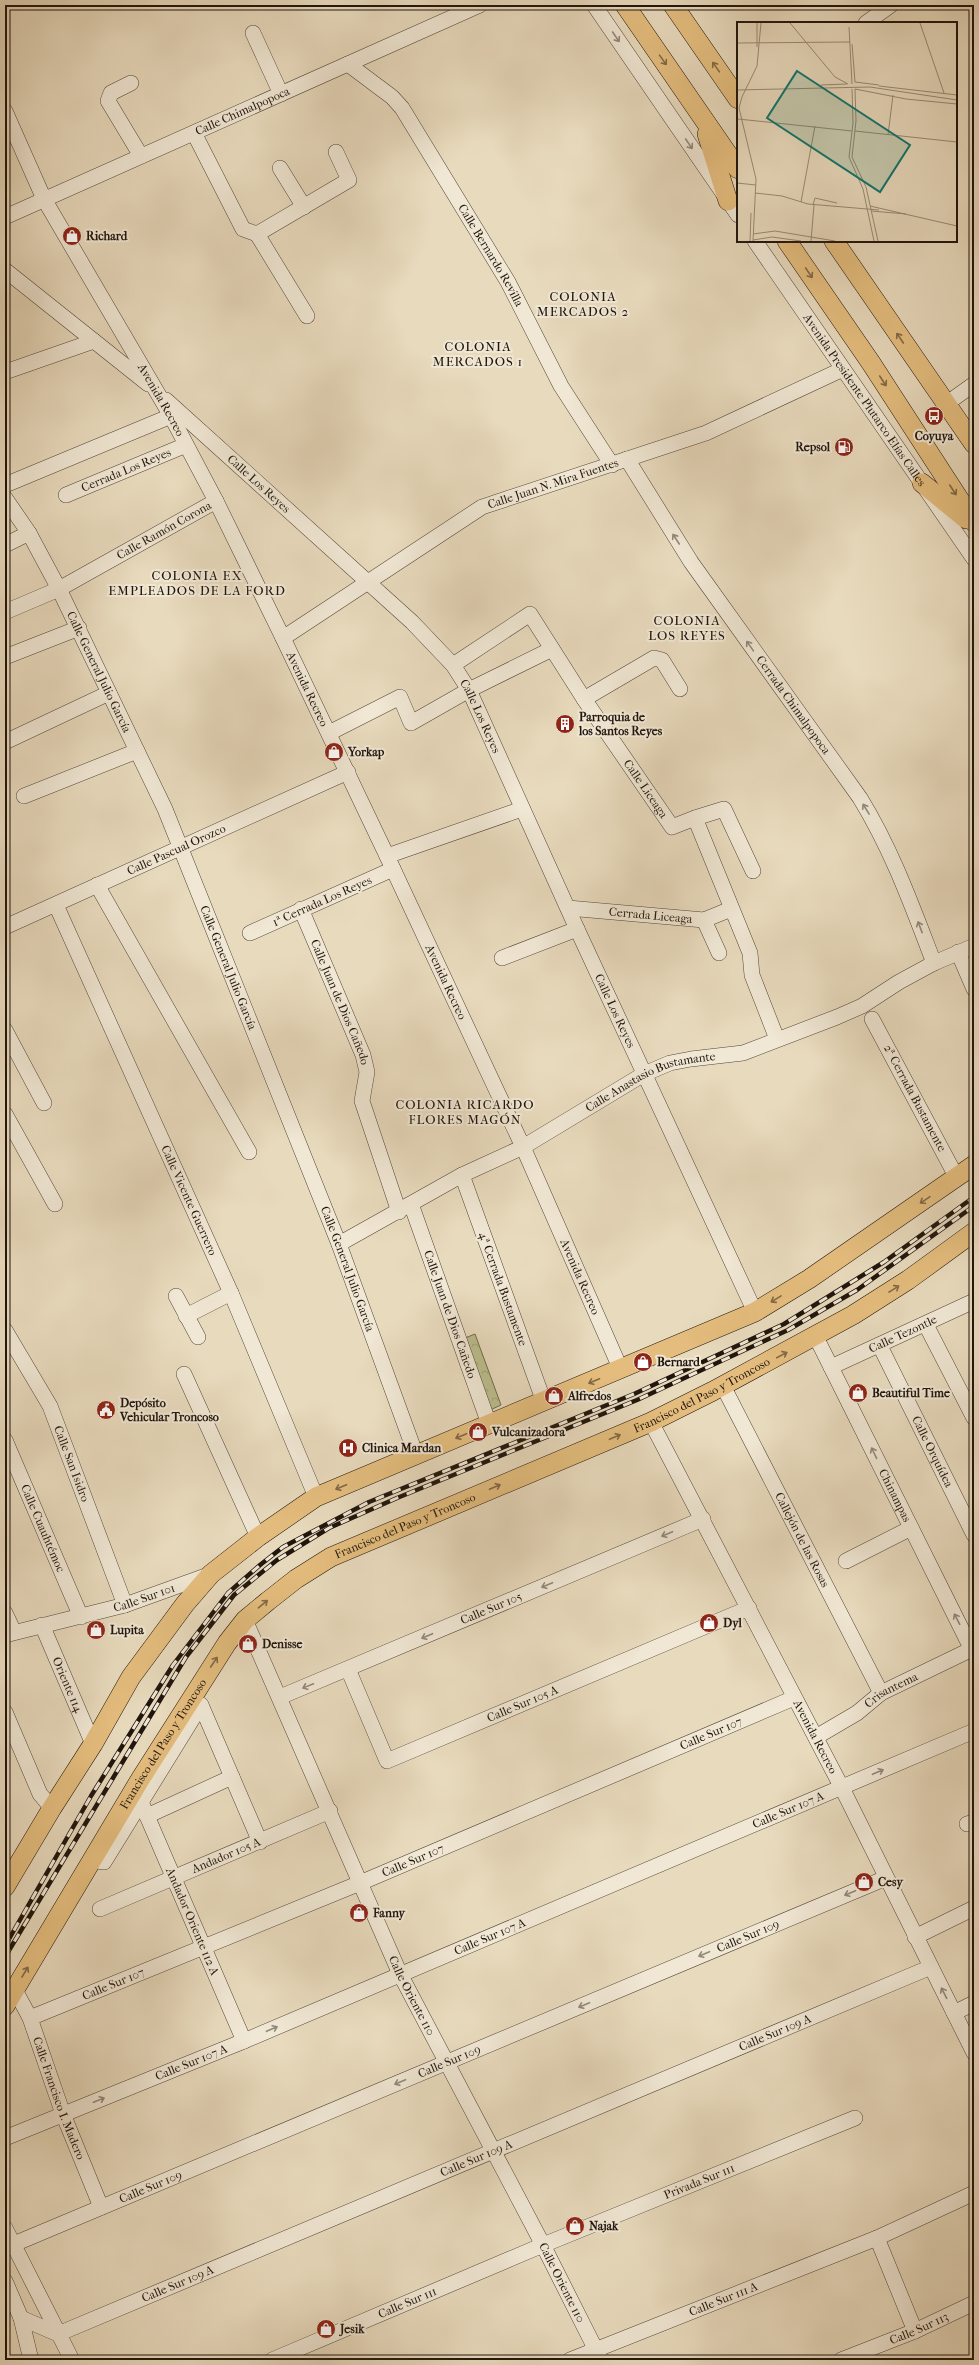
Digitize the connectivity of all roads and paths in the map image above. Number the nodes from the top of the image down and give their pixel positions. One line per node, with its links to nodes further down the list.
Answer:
1 (480, 5): 8 (street, Calle Chimalpopoca)
2 (594, 5): 21 (street, one-way to 21)
3 (625, 5): 13 (main road, one-way to 13)
4 (673, 5): 11 (main road, one-way to 4)
5 (891, 5): 6 (street)
6 (867, 22)
7 (253, 33): 10 (street)
8 (348, 64): 10 (street, Calle Chimalpopoca); 39 (street, Calle Bernardo Revilla)
9 (131, 83): 16 (street)
10 (281, 94): 14 (street, Calle Chimalpopoca)
11 (737, 98)
12 (5, 111): 19 (street, Avenida Recreo)
13 (702, 116): 18 (main road); 21 (main road)
14 (194, 133): 16 (street, Calle Chimalpopoca); 23 (street)
15 (336, 152): 20 (street)
16 (141, 156): 19 (street, Calle Chimalpopoca)
17 (280, 168): 20 (street)
18 (737, 168)
19 (44, 199): 22 (street, Calle Chimalpopoca); 33 (street, Avenida Recreo)
20 (304, 207): 23 (street)
21 (733, 208)
22 (5, 217)
23 (257, 234): 28 (street)
24 (757, 242): 30 (street, Avenida Presidente Plutarco Elías Calles)
25 (788, 242): 45 (main road, Avenida Presidente Plutarco Elías Calles, one-way to 45)
26 (835, 242): 34 (main road, one-way to 26)
27 (5, 270): 29 (street, Calle Los Reyes)
28 (307, 316)
29 (94, 341): 31 (street); 33 (street, Calle Los Reyes)
30 (843, 369): 38 (street, Calle Juan N. Mira Fuentes); 40 (street, Avenida Presidente Plutarco Elías Calles)
31 (5, 372)
32 (974, 384): 34 (street)
33 (156, 391): 35 (street, Avenida Recreo); 50 (street, Calle Los Reyes)
34 (946, 404): 36 (main road)
35 (171, 416): 37 (street, Avenida Recreo); 41 (street)
36 (974, 444)
37 (186, 445): 42 (street, Cerrada Los Reyes); 44 (street, Avenida Recreo)
38 (627, 459): 39 (street, Calle Juan N. Mira Fuentes); 85 (street, Cerrada Chimalpopoca, one-way to 38)
39 (612, 464): 50 (street, Calle Juan N. Mira Fuentes)
40 (922, 483): 46 (main road); 49 (street, Avenida Presidente Plutarco Elías Calles)
41 (5, 485)
42 (66, 495)
43 (5, 498): 47 (street, Calle General Julio García)
44 (216, 501): 51 (street, Calle Ramón Corona); 54 (street, Avenida Recreo)
45 (974, 522)
46 (974, 526)
47 (29, 534): 48 (street); 51 (street, Calle General Julio García)
48 (5, 545)
49 (974, 559)
50 (370, 582): 54 (street, Calle Juan N. Mira Fuentes); 57 (street, Calle Los Reyes)
51 (59, 590): 52 (street, Calle Ramón Corona); 53 (street, Calle General Julio García)
52 (5, 612)
53 (79, 628): 56 (street); 60 (street, Calle General Julio García)
54 (283, 638): 62 (street, Avenida Recreo)
55 (552, 649): 57 (street, Calle Liceaga); 59 (street); 61 (street, Calle Liceaga)
56 (5, 657)
57 (453, 665): 59 (street, Calle Los Reyes)
58 (680, 689): 61 (street)
59 (469, 690): 62 (street); 67 (street, Calle Los Reyes)
60 (109, 693): 63 (street); 64 (street, Calle General Julio García)
61 (584, 699): 68 (street, Calle Liceaga)
62 (329, 733): 65 (street, Avenida Recreo)
63 (5, 742)
64 (137, 750): 66 (street); 69 (street, Calle General Julio García)
65 (348, 772): 69 (street, Calle Pascual Orozco); 70 (street, Avenida Recreo)
66 (24, 796)
67 (522, 809): 70 (street, 1ª Cerrada Los Reyes); 74 (street, Calle Los Reyes)
68 (695, 818): 71 (street); 76 (street)
69 (180, 848): 72 (street, Calle Pascual Orozco); 101 (street, Calle General Julio García)
70 (390, 862): 75 (street, 1ª Cerrada Los Reyes); 93 (street, Avenida Recreo)
71 (753, 871)
72 (97, 885): 73 (street, Calle Pascual Orozco); 94 (street)
73 (56, 905): 78 (street, Calle Pascual Orozco); 102 (street, Calle Vicente Guerrero)
74 (568, 908): 77 (street, Cerrada Liceaga); 79 (street, Calle Los Reyes)
75 (301, 909): 80 (street, 1ª Cerrada Los Reyes); 99 (street, Calle Juan de Dios Cañedo)
76 (731, 909): 77 (street, Cerrada Liceaga); 89 (street)
77 (704, 920): 83 (street)
78 (5, 927)
79 (577, 929): 84 (street); 90 (street, Calle Los Reyes)
80 (250, 933)
81 (974, 946): 82 (street, Calle Anastasio Bustamante)
82 (958, 952): 85 (street, Calle Anastasio Bustamante); 86 (street)
83 (719, 953)
84 (502, 958)
85 (934, 963): 89 (street, Calle Anastasio Bustamante)
86 (974, 989)
87 (872, 1019): 97 (street, 2ª Cerrada Bustamente)
88 (5, 1030): 91 (street)
89 (777, 1039): 90 (street, Calle Anastasio Bustamante)
90 (644, 1074): 93 (street, Calle Anastasio Bustamante); 105 (street, Calle Los Reyes)
91 (44, 1103)
92 (5, 1114): 98 (street)
93 (523, 1147): 96 (street, Calle Anastasio Bustamante); 113 (street, Avenida Recreo)
94 (249, 1152)
95 (974, 1165): 97 (main road)
96 (462, 1176): 99 (street, Calle Anastasio Bustamante); 116 (street, 4ª Cerrada Bustamente)
97 (958, 1178): 105 (main road, one-way to 105)
98 (55, 1204)
99 (405, 1208): 101 (street, Calle Anastasio Bustamante); 119 (street, Calle Juan de Dios Cañedo)
100 (974, 1232): 109 (main road, Francisco del Paso y Troncoso, one-way to 100)
101 (339, 1244): 121 (street, Calle General Julio García)
102 (231, 1293): 106 (street); 122 (street, Calle Vicente Guerrero)
103 (176, 1296): 106 (street)
104 (974, 1302): 107 (street, Calle Tezontle)
105 (755, 1312): 113 (main road)
106 (186, 1316): 110 (street)
107 (926, 1325): 111 (street, Calle Tezontle); 117 (street)
108 (5, 1330): 129 (street, Calle San Isidro)
109 (816, 1336): 112 (street, Chinampas); 115 (main road, Francisco del Paso y Troncoso, one-way to 109)
110 (198, 1337)
111 (880, 1346): 112 (street, Calle Tezontle); 125 (street, Calle Orquídea)
112 (831, 1367): 124 (street, Chinampas, one-way to 112)
113 (621, 1370): 116 (main road, one-way to 116)
114 (184, 1374): 126 (street)
115 (724, 1386): 118 (main road, Francisco del Paso y Troncoso); 138 (street, Callejón de las Rosas)
116 (544, 1402): 119 (main road)
117 (974, 1418)
118 (651, 1422): 123 (street, Avenida Recreo); 133 (main road, Francisco del Paso y Troncoso, one-way to 118)
119 (489, 1424): 121 (main road, one-way to 121)
120 (5, 1440): 132 (street, Calle Cuauhtémoc)
121 (416, 1455): 122 (main road, one-way to 122)
122 (316, 1497): 126 (main road)
123 (703, 1519): 130 (street, Avenida Recreo); 137 (street, Calle Sur 105, one-way to 137)
124 (911, 1528): 127 (street); 136 (street, Chinampas, one-way to 124)
125 (974, 1535)
126 (258, 1537): 128 (main road)
127 (846, 1561)
128 (211, 1574): 129 (street, Calle Sur 101); 144 (main road)
129 (125, 1605): 132 (street, Calle Sur 101)
130 (749, 1608): 137 (street, Calle Sur 105 A); 140 (street, Avenida Recreo)
131 (5, 1613): 135 (street)
132 (81, 1617): 134 (street, Calle Sur 101)
133 (245, 1620): 139 (street, Calle Oriente 110); 145 (main road, Francisco del Paso y Troncoso, one-way to 133)
134 (42, 1625): 135 (street, Calle Sur 101); 144 (street, Oriente 114)
135 (10, 1634)
136 (972, 1644): 138 (street, Crisantema)
137 (348, 1669): 139 (street, Calle Sur 105, one-way to 139)
138 (881, 1693): 143 (street, Crisantema)
139 (280, 1697): 150 (street, Calle Oriente 110)
140 (794, 1698): 143 (street, Avenida Recreo); 155 (street, Calle Sur 107)
141 (5, 1712): 148 (street)
142 (974, 1731): 147 (street, Calle Sur 107 A, one-way to 142)
143 (816, 1737): 147 (street, Avenida Recreo)
144 (93, 1744): 148 (main road)
145 (166, 1748): 146 (street); 149 (street); 152 (main road, Francisco del Paso y Troncoso)
146 (232, 1777): 149 (street); 151 (street)
147 (842, 1788): 154 (street, Avenida Recreo); 162 (street, Calle Sur 107 A)
148 (52, 1808): 156 (main road)
149 (144, 1809): 152 (street); 153 (street, Andador Oriente 112 A)
150 (330, 1811): 151 (street, Andador 105 A); 155 (street, Calle Oriente 110)
151 (260, 1842): 153 (street, Andador 105 A)
152 (92, 1860): 163 (main road, Francisco del Paso y Troncoso, one-way to 152)
153 (175, 1877): 158 (street, Andador 105 A); 160 (street, Andador Oriente 112 A)
154 (886, 1878): 159 (street, Avenida Recreo); 170 (street, Calle Sur 109, one-way to 170)
155 (360, 1883): 160 (street, Calle Sur 107); 162 (street, Calle Oriente 110)
156 (5, 1887)
157 (974, 1908): 159 (street)
158 (100, 1909)
159 (915, 1936): 161 (street, Avenida Recreo)
160 (204, 1947): 167 (street, Calle Sur 107); 168 (street, Andador Oriente 112 A)
161 (931, 1967): 166 (street, Avenida Recreo, one-way to 161); 174 (street, Calle Sur 109 A)
162 (400, 1974): 168 (street, Calle Sur 107 A, one-way to 162); 170 (street, Calle Oriente 110)
163 (15, 1990): 165 (main road, Francisco del Paso y Troncoso); 167 (street, Calle Francisco I. Madero)
164 (974, 2003): 166 (street)
165 (5, 2006)
166 (954, 2013): 169 (street, Avenida Recreo)
167 (30, 2018): 171 (street, Calle Francisco I. Madero)
168 (244, 2041): 171 (street, Calle Sur 107 A, one-way to 168)
169 (974, 2053)
170 (446, 2063): 174 (street, Calle Oriente 110); 176 (street, Calle Sur 109, one-way to 176)
171 (63, 2114): 173 (street, Calle Sur 107 A); 176 (street, Calle Francisco I. Madero)
172 (855, 2118): 180 (street, Privada Sur 111)
173 (5, 2138)
174 (493, 2150): 180 (street, Calle Oriente 110); 185 (street, Calle Sur 109 A)
175 (974, 2192): 178 (street, Calle Sur 111 A)
176 (101, 2206): 179 (street, Calle Sur 109)
177 (5, 2228): 179 (street)
178 (877, 2238): 184 (street); 186 (street, Calle Sur 111 A)
179 (14, 2244): 185 (street)
180 (543, 2245): 186 (street, Calle Oriente 110); 189 (street, Calle Sur 111)
181 (5, 2281): 183 (street)
182 (974, 2303): 184 (street, Calle Sur 113)
183 (21, 2318): 185 (street); 187 (street)
184 (915, 2331): 191 (street, Calle Sur 113)
185 (58, 2334): 188 (street)
186 (598, 2355): 190 (street, Calle Sur 111 A)
187 (31, 2360)
188 (72, 2360)
189 (272, 2360)
190 (570, 2360)
191 (840, 2360)

